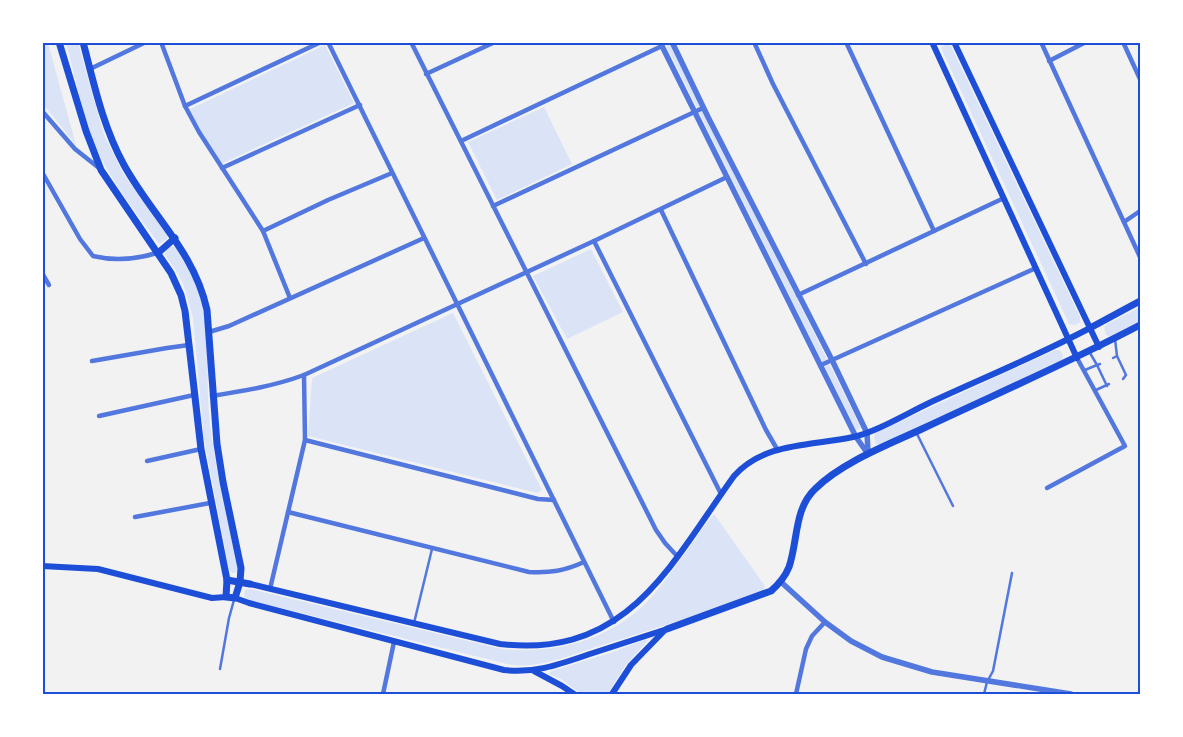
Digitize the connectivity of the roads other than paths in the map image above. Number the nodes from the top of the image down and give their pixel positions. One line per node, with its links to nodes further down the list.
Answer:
1 (59, 42): 29 (main road)
2 (83, 42): 19 (main road)
3 (146, 42): 19 (street)
4 (161, 42): 23 (street)
5 (321, 42): 23 (street)
6 (328, 42): 22 (street)
7 (411, 42): 20 (street)
8 (495, 42): 20 (street)
9 (672, 42): 24 (street)
10 (754, 42): 45 (street)
11 (846, 42): 39 (street)
12 (932, 42): 33 (main road)
13 (954, 42): 55 (main road)
14 (1041, 42): 18 (street)
15 (1086, 42): 18 (street)
16 (1123, 42): 21 (street)
17 (661, 44): 26 (street); 27 (street)
18 (1049, 61): 37 (street)
19 (90, 69): 40 (main road)
20 (426, 74): 27 (street)
21 (1140, 79)
22 (360, 105): 28 (street); 31 (street)
23 (185, 106): 28 (street)
24 (703, 108): 26 (street); 50 (street)
25 (42, 111): 29 (street)
26 (694, 112): 32 (street); 34 (street)
27 (461, 141): 34 (street)
28 (222, 168): 38 (street)
29 (101, 170): 43 (main road)
30 (42, 172): 43 (street)
31 (392, 173): 38 (street); 41 (street)
32 (727, 177): 35 (street); 65 (street)
33 (1004, 198): 39 (street); 46 (main road)
34 (492, 206): 47 (street)
35 (660, 210): 42 (street); 78 (street)
36 (1140, 211): 37 (street)
37 (1124, 222): 44 (street)
38 (263, 231): 51 (street)
39 (934, 231): 45 (street)
40 (175, 238): 43 (main road); 56 (main road)
41 (424, 238): 51 (street); 53 (street)
42 (594, 241): 47 (street); 83 (street)
43 (158, 253): 59 (main road)
44 (1140, 257)
45 (866, 264): 50 (street)
46 (1036, 268): 58 (main road); 63 (street)
47 (525, 272): 53 (street); 90 (street)
48 (42, 273): 49 (street)
49 (49, 285)
50 (798, 295): 63 (street)
51 (290, 298): 56 (street)
52 (1140, 302): 55 (main road)
53 (457, 304): 68 (street); 84 (street)
54 (1140, 326): 57 (main road)
55 (1090, 328): 58 (main road); 60 (main road)
56 (209, 332): 72 (main road)
57 (1116, 338): 60 (main road); 69 (lane)
58 (1068, 339): 62 (main road); 75 (main road)
59 (190, 345): 64 (street); 71 (main road)
60 (1099, 347): 61 (main road)
61 (1089, 352): 62 (main road); 66 (lane)
62 (1076, 358): 67 (street); 74 (main road)
63 (832, 360): 65 (street); 75 (street)
64 (92, 361)
65 (821, 365): 76 (street)
66 (1098, 365): 67 (lane); 70 (lane)
67 (1084, 371): 70 (street)
68 (304, 375): 72 (street); 77 (street)
69 (1123, 379)
70 (1094, 391): 82 (street)
71 (194, 395): 73 (street); 79 (main road)
72 (212, 396): 95 (main road)
73 (99, 416)
74 (916, 432): 80 (main road); 86 (lane)
75 (867, 433): 76 (main road); 80 (street)
76 (856, 437): 78 (main road); 80 (street)
77 (305, 440): 84 (street); 87 (street)
78 (777, 449): 83 (main road)
79 (201, 450): 81 (street); 85 (main road)
80 (868, 454): 96 (main road)
81 (147, 461)
82 (1047, 488)
83 (721, 494): 90 (main road)
84 (554, 500): 91 (street)
85 (210, 503): 88 (street); 94 (main road)
86 (953, 506)
87 (288, 512): 89 (street); 98 (street)
88 (136, 517)
89 (432, 549): 91 (street); 103 (lane)
90 (677, 556): 101 (main road)
91 (584, 562): 101 (street)
92 (42, 566): 99 (main road)
93 (1012, 573): 108 (lane)
94 (227, 580): 95 (main road); 99 (main road)
95 (240, 582): 97 (main road); 100 (main road)
96 (780, 582): 102 (street); 104 (main road)
97 (250, 584): 98 (main road)
98 (270, 589): 103 (main road)
99 (226, 598): 100 (main road)
100 (235, 598): 105 (main road); 106 (lane)
101 (614, 622): 103 (main road)
102 (825, 622): 108 (street); 112 (street)
103 (414, 624)
104 (667, 629): 107 (main road); 111 (main road)
105 (394, 642): 107 (main road); 109 (street)
106 (220, 669)
107 (534, 671): 110 (main road)
108 (987, 682): 113 (lane); 114 (street)
109 (383, 694)
110 (572, 694)
111 (612, 694)
112 (796, 694)
113 (984, 694)
114 (1071, 694)

